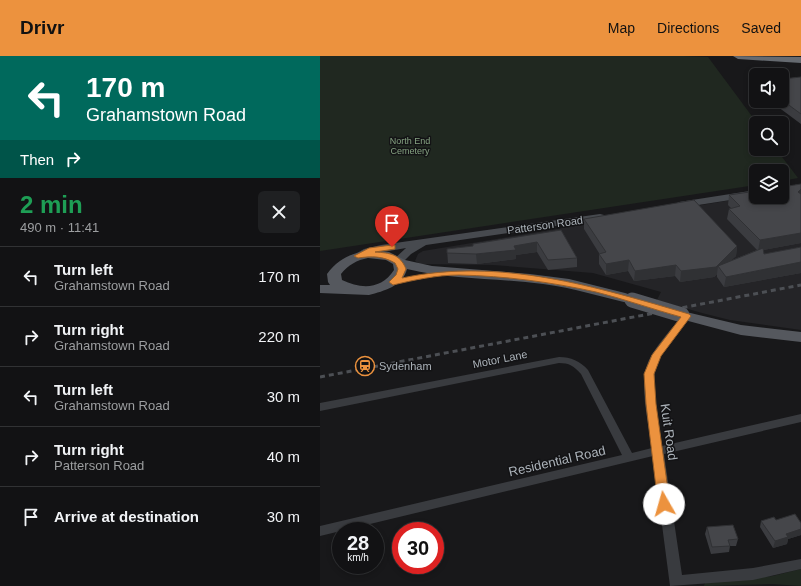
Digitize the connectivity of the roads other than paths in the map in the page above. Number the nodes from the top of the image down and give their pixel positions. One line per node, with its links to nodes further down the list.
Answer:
1 (738, 56): 2 (highway)
2 (801, 60)
3 (749, 194): 4 (street)
4 (666, 207)
5 (614, 215): 6 (street, Patterson Road)
6 (430, 242): 7 (street, Patterson Road); 8 (street, Patterson Road)
7 (358, 256): 8 (main road); 9 (main road)
8 (399, 262): 10 (main road); 12 (main road)
9 (339, 266): 11 (main road); 14 (main road)
10 (458, 273): 12 (main road); 15 (main road, bridge)
11 (320, 276)
12 (393, 282): 14 (main road)
13 (320, 289): 14 (main road)
14 (353, 290)
15 (684, 316): 16 (main road); 19 (street, Kuit Road)
16 (801, 338)
17 (320, 407): 20 (street, Motor Lane)
18 (801, 418): 19 (street, Residential Road)
19 (658, 451): 20 (street, Residential Road); 23 (street, Kuit Road)
20 (629, 458): 21 (street, Residential Road)
21 (320, 531)
22 (801, 564): 23 (street)
23 (677, 583)

